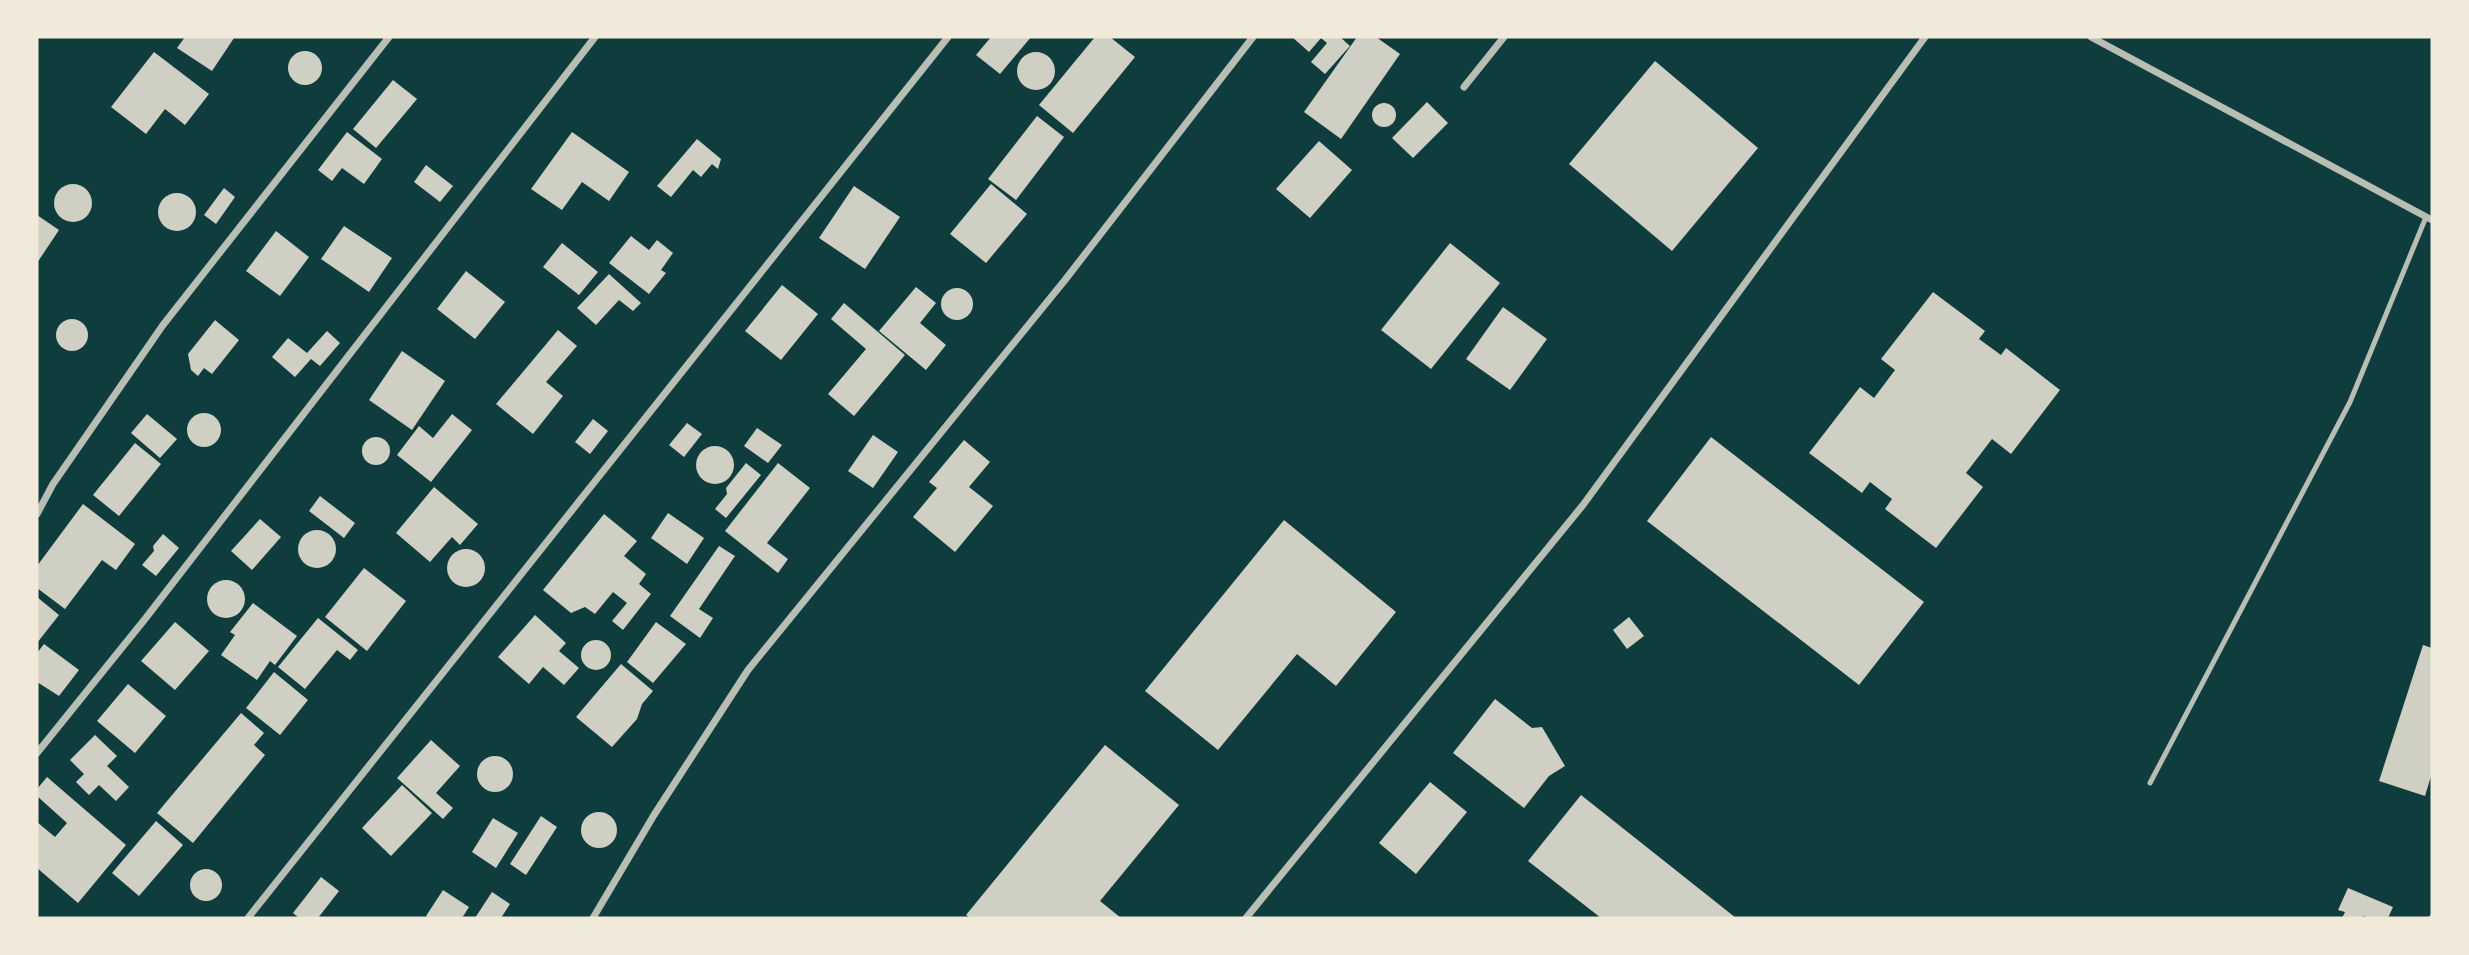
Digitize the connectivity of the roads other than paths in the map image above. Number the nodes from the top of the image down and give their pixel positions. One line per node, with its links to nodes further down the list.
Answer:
1 (389, 37): 10 (street)
2 (595, 37): 11 (street)
3 (948, 37): 13 (street)
4 (1253, 37): 14 (street)
5 (1504, 37): 8 (street)
6 (1925, 37): 15 (street)
7 (2091, 37): 9 (street)
8 (1464, 87)
9 (2429, 219): 12 (lane)
10 (37, 514)
11 (37, 753)
12 (2150, 783)
13 (248, 918)
14 (593, 918)
15 (1246, 918)

